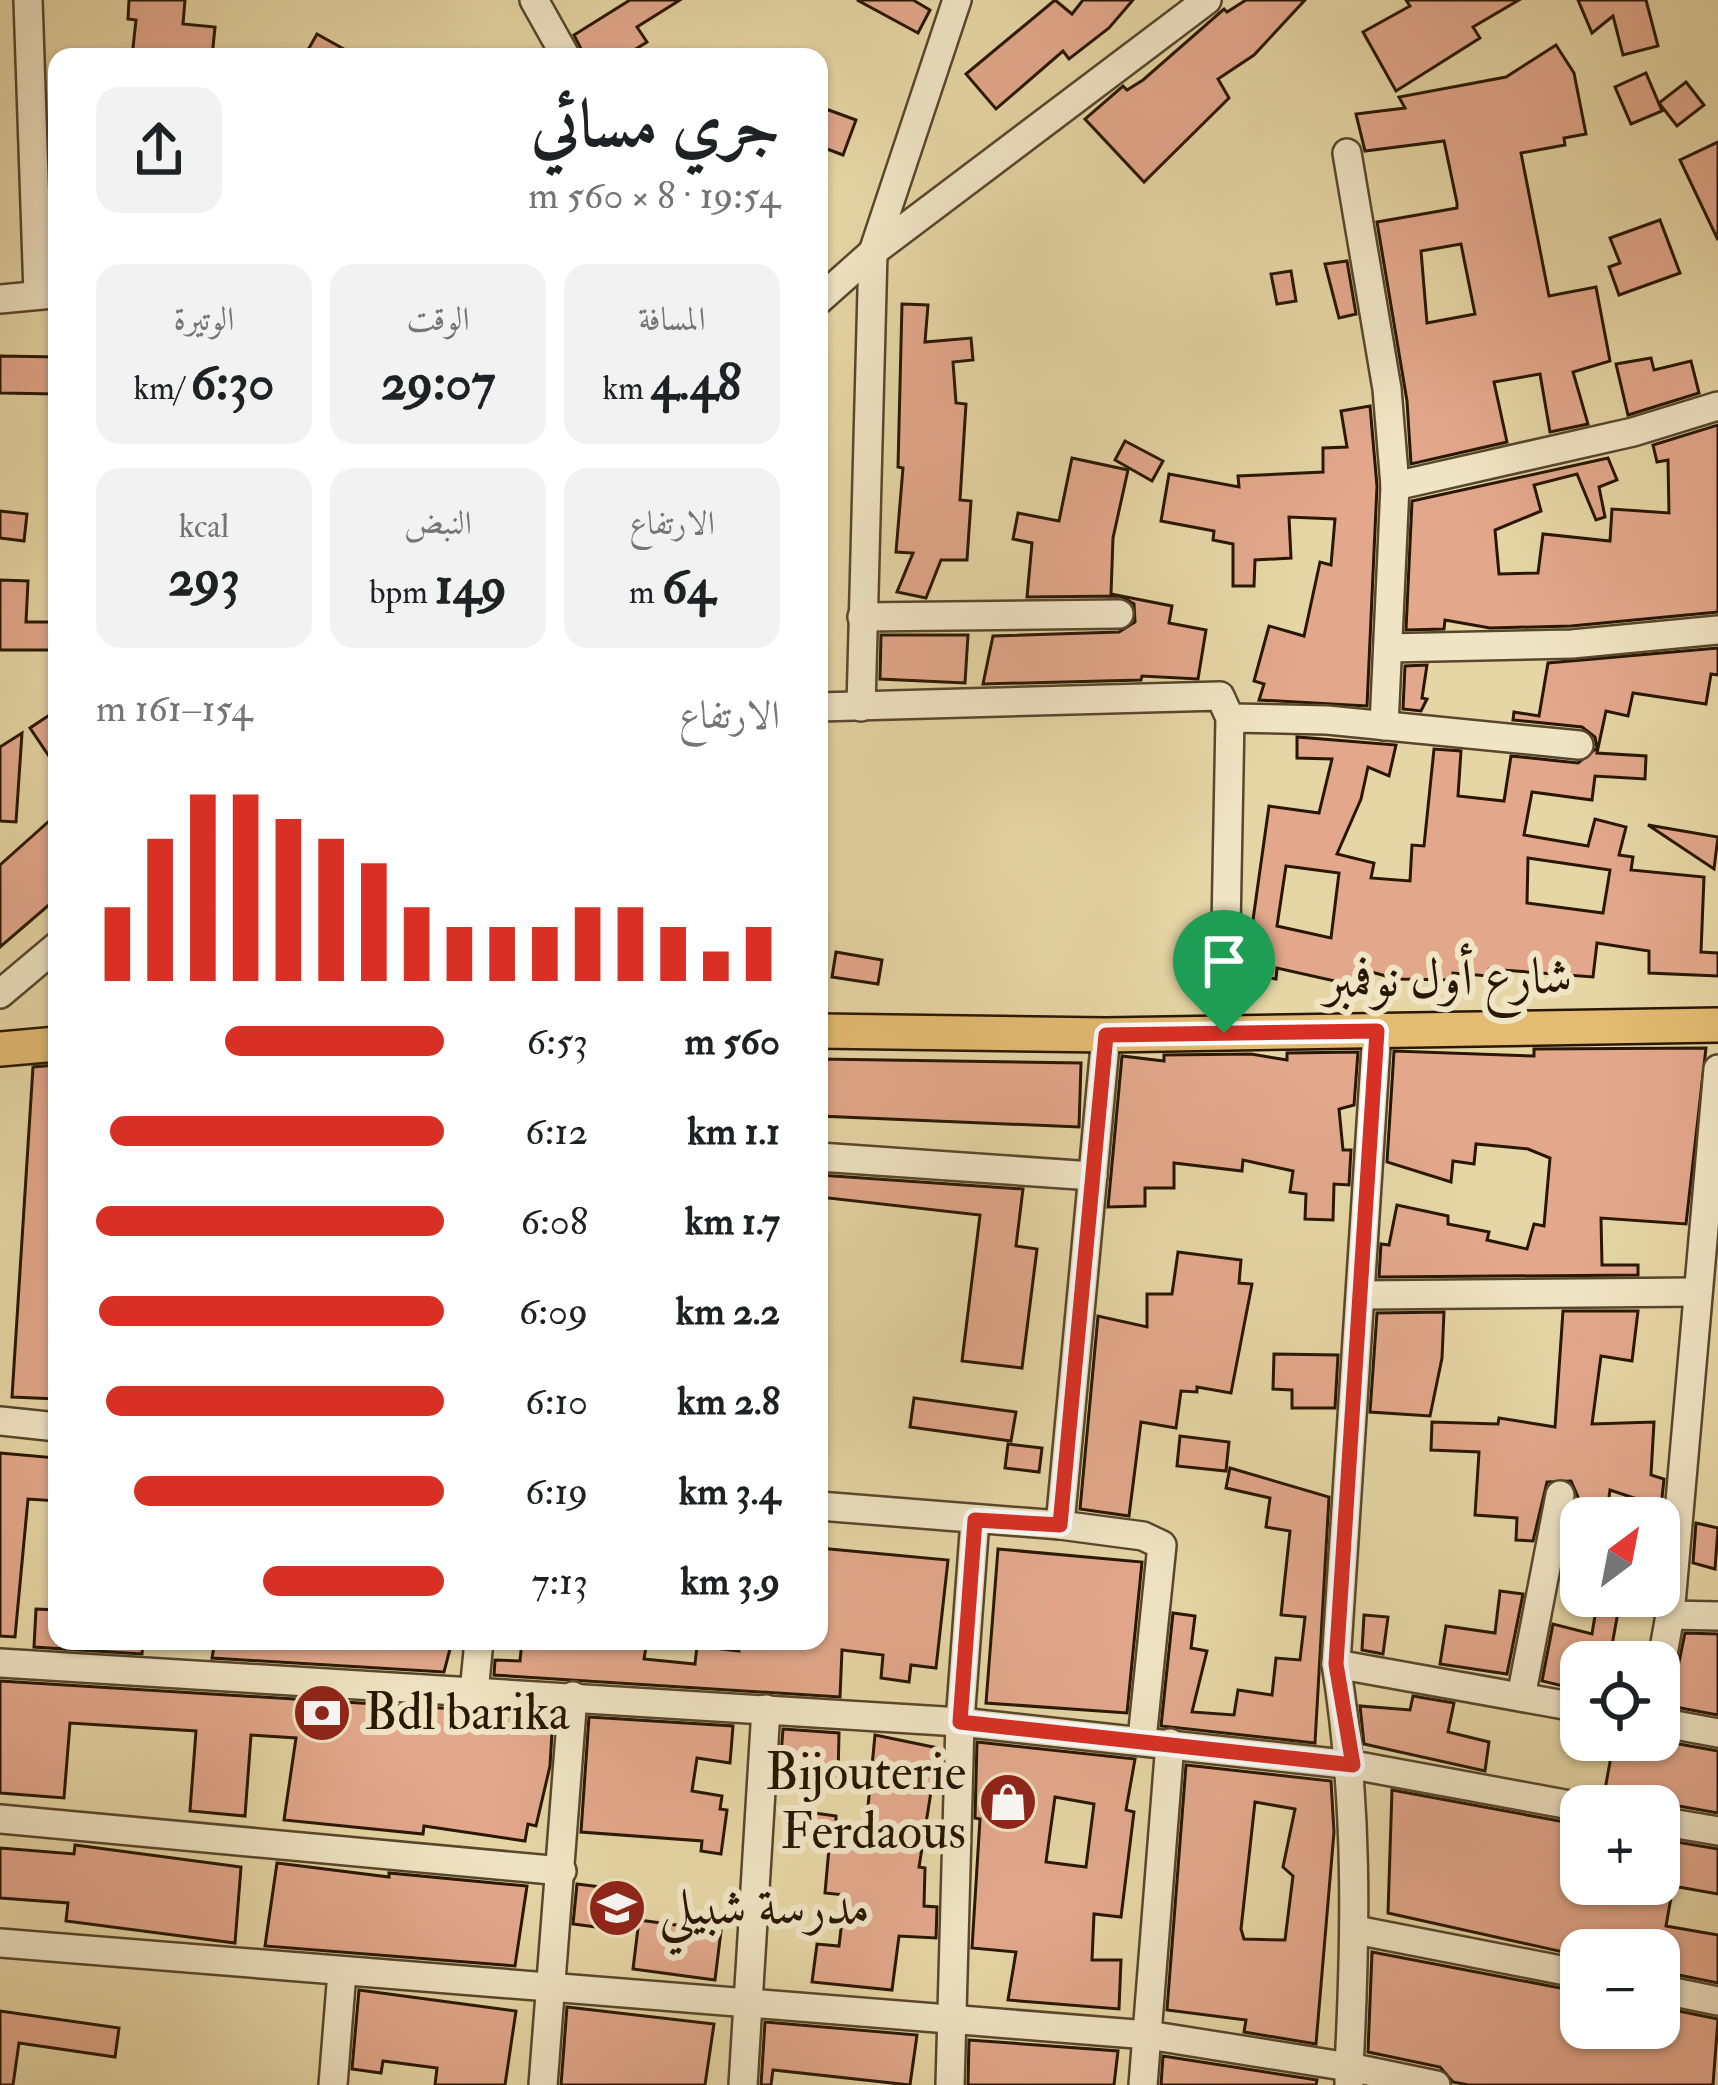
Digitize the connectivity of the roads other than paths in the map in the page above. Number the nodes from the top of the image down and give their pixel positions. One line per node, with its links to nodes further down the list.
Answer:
1 (28, 0): 9 (street)
2 (534, 0): 5 (street)
3 (957, 0): 7 (street)
4 (1207, 0): 7 (street)
5 (561, 48)
6 (1347, 153): 12 (street)
7 (873, 253): 8 (street); 14 (street)
8 (828, 292)
9 (48, 294): 10 (street)
10 (0, 298)
11 (1718, 406): 12 (street)
12 (1395, 486): 16 (street)
13 (1119, 614): 14 (street)
14 (862, 617): 18 (street)
15 (1718, 630): 16 (street)
16 (1388, 648): 20 (street)
17 (828, 707): 18 (street)
18 (861, 707): 19 (street)
19 (1230, 718): 20 (street); 27 (street)
20 (1384, 726): 21 (street)
21 (1579, 745)
22 (48, 954): 23 (street)
23 (0, 994)
24 (1718, 1025): 26 (main road, شارع أول نوفمبر)
25 (828, 1031): 28 (main road, شارع أول نوفمبر)
26 (1377, 1031): 27 (main road, شارع أول نوفمبر); 36 (street)
27 (1224, 1033): 28 (main road, شارع أول نوفمبر)
28 (1106, 1035): 33 (street)
29 (48, 1045): 30 (main road)
30 (0, 1049)
31 (1718, 1070): 34 (street)
32 (828, 1157): 33 (street)
33 (1093, 1176): 43 (street)
34 (1711, 1229): 35 (street)
35 (1697, 1292): 36 (street); 40 (street)
36 (1362, 1294): 48 (street)
37 (0, 1421): 38 (street)
38 (48, 1426)
39 (1560, 1495): 51 (street)
40 (1680, 1497)
41 (828, 1506): 42 (street)
42 (975, 1520): 43 (street); 54 (street)
43 (1060, 1525): 57 (street)
44 (1680, 1615): 45 (street)
45 (1718, 1616)
46 (478, 1650): 49 (street)
47 (0, 1663): 49 (street)
48 (1336, 1664): 51 (street); 58 (street)
49 (474, 1691): 50 (street)
50 (573, 1696): 53 (street); 63 (street)
51 (1522, 1697): 52 (street)
52 (1560, 1704)
53 (766, 1709): 54 (street); 70 (street)
54 (960, 1722): 57 (street); 72 (street)
55 (1680, 1726): 56 (street)
56 (1718, 1733)
57 (1156, 1741): 58 (street); 73 (street)
58 (1353, 1765): 59 (street); 64 (street)
59 (1560, 1803)
60 (0, 1820): 63 (street)
61 (1680, 1825): 62 (street)
62 (1718, 1832)
63 (562, 1871): 68 (street)
64 (1355, 1930): 66 (street); 74 (street)
65 (0, 1943): 67 (street)
66 (1560, 1970)
67 (343, 1972): 68 (street); 75 (street)
68 (551, 1988): 70 (street); 76 (street)
69 (1680, 1993): 71 (street)
70 (746, 2001): 72 (street); 77 (street)
71 (1718, 2001)
72 (951, 2018): 73 (street); 78 (street)
73 (1148, 2035): 74 (street); 79 (street)
74 (1349, 2076): 80 (street)
75 (333, 2085)
76 (543, 2085)
77 (743, 2085)
78 (950, 2085)
79 (1143, 2085)
80 (1436, 2085)

